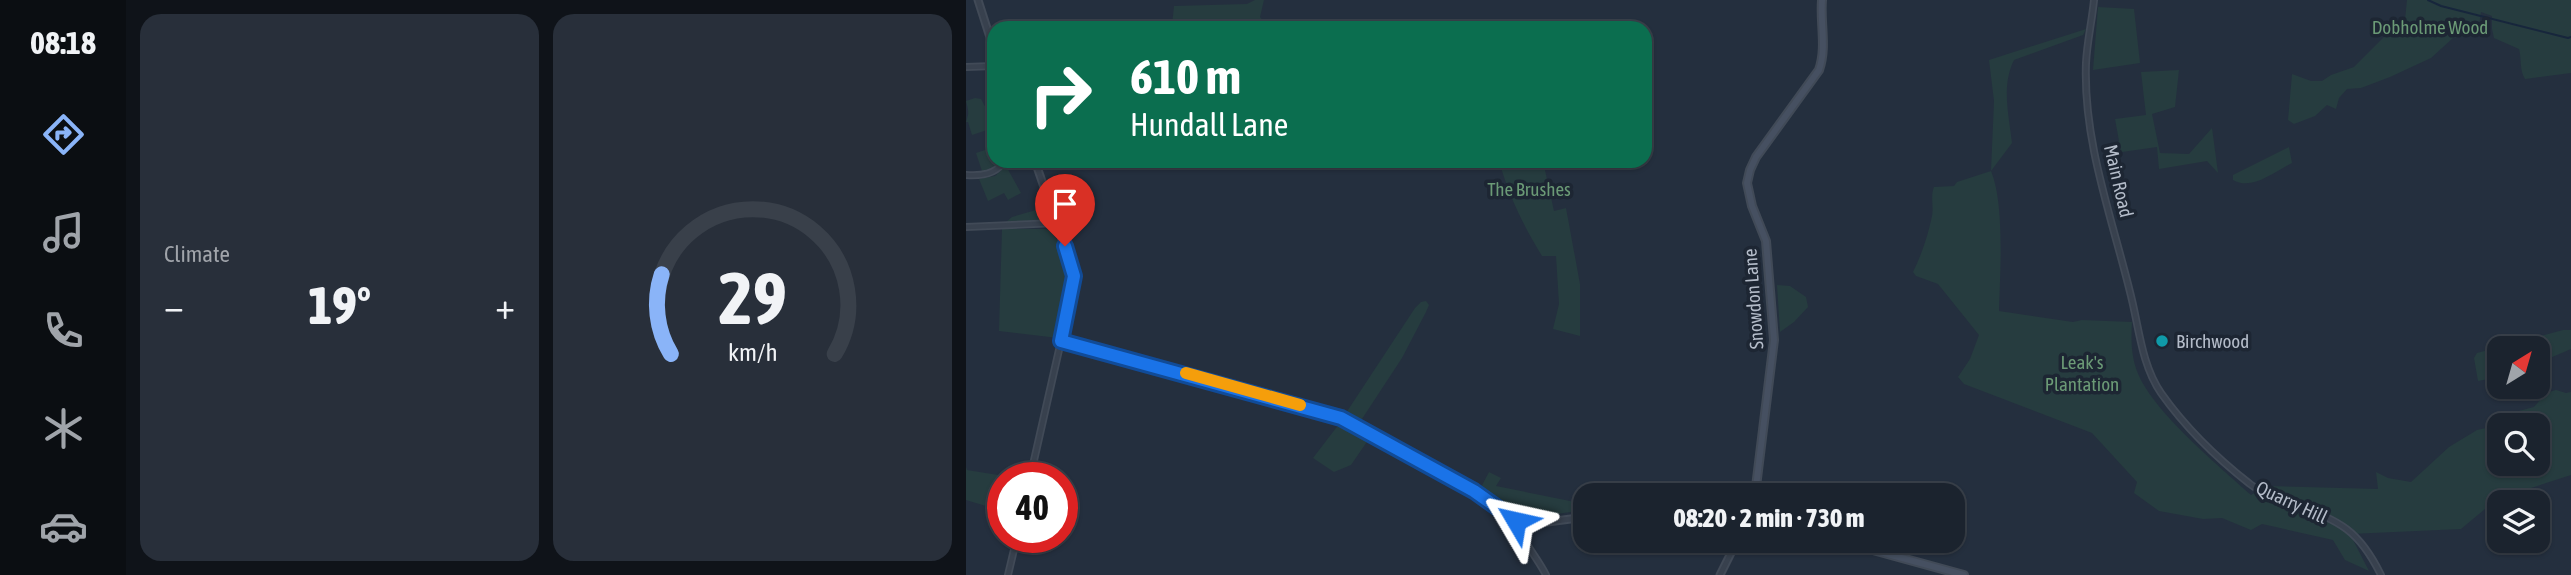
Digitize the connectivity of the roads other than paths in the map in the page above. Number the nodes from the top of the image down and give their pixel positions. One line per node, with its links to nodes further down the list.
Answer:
1 (978, 0): 4 (street)
2 (1822, 0): 15 (main road, Snowdon Lane)
3 (2094, 0): 13 (street, Main Road)
4 (987, 28)
5 (987, 66): 6 (street)
6 (966, 67)
7 (998, 168): 9 (street)
8 (1037, 168): 10 (street)
9 (966, 175)
10 (1057, 223): 11 (street); 12 (street)
11 (966, 227)
12 (1061, 341): 14 (street); 17 (street)
13 (2147, 366): 25 (street, Quarry Hill)
14 (1034, 462)
15 (1756, 483)
16 (1573, 519): 17 (street)
17 (1516, 521): 22 (street)
18 (1013, 553): 21 (street)
19 (1731, 553): 23 (street)
20 (1884, 553): 24 (main road)
21 (1008, 575)
22 (1546, 575)
23 (1720, 575)
24 (1964, 575)
25 (2381, 575)

